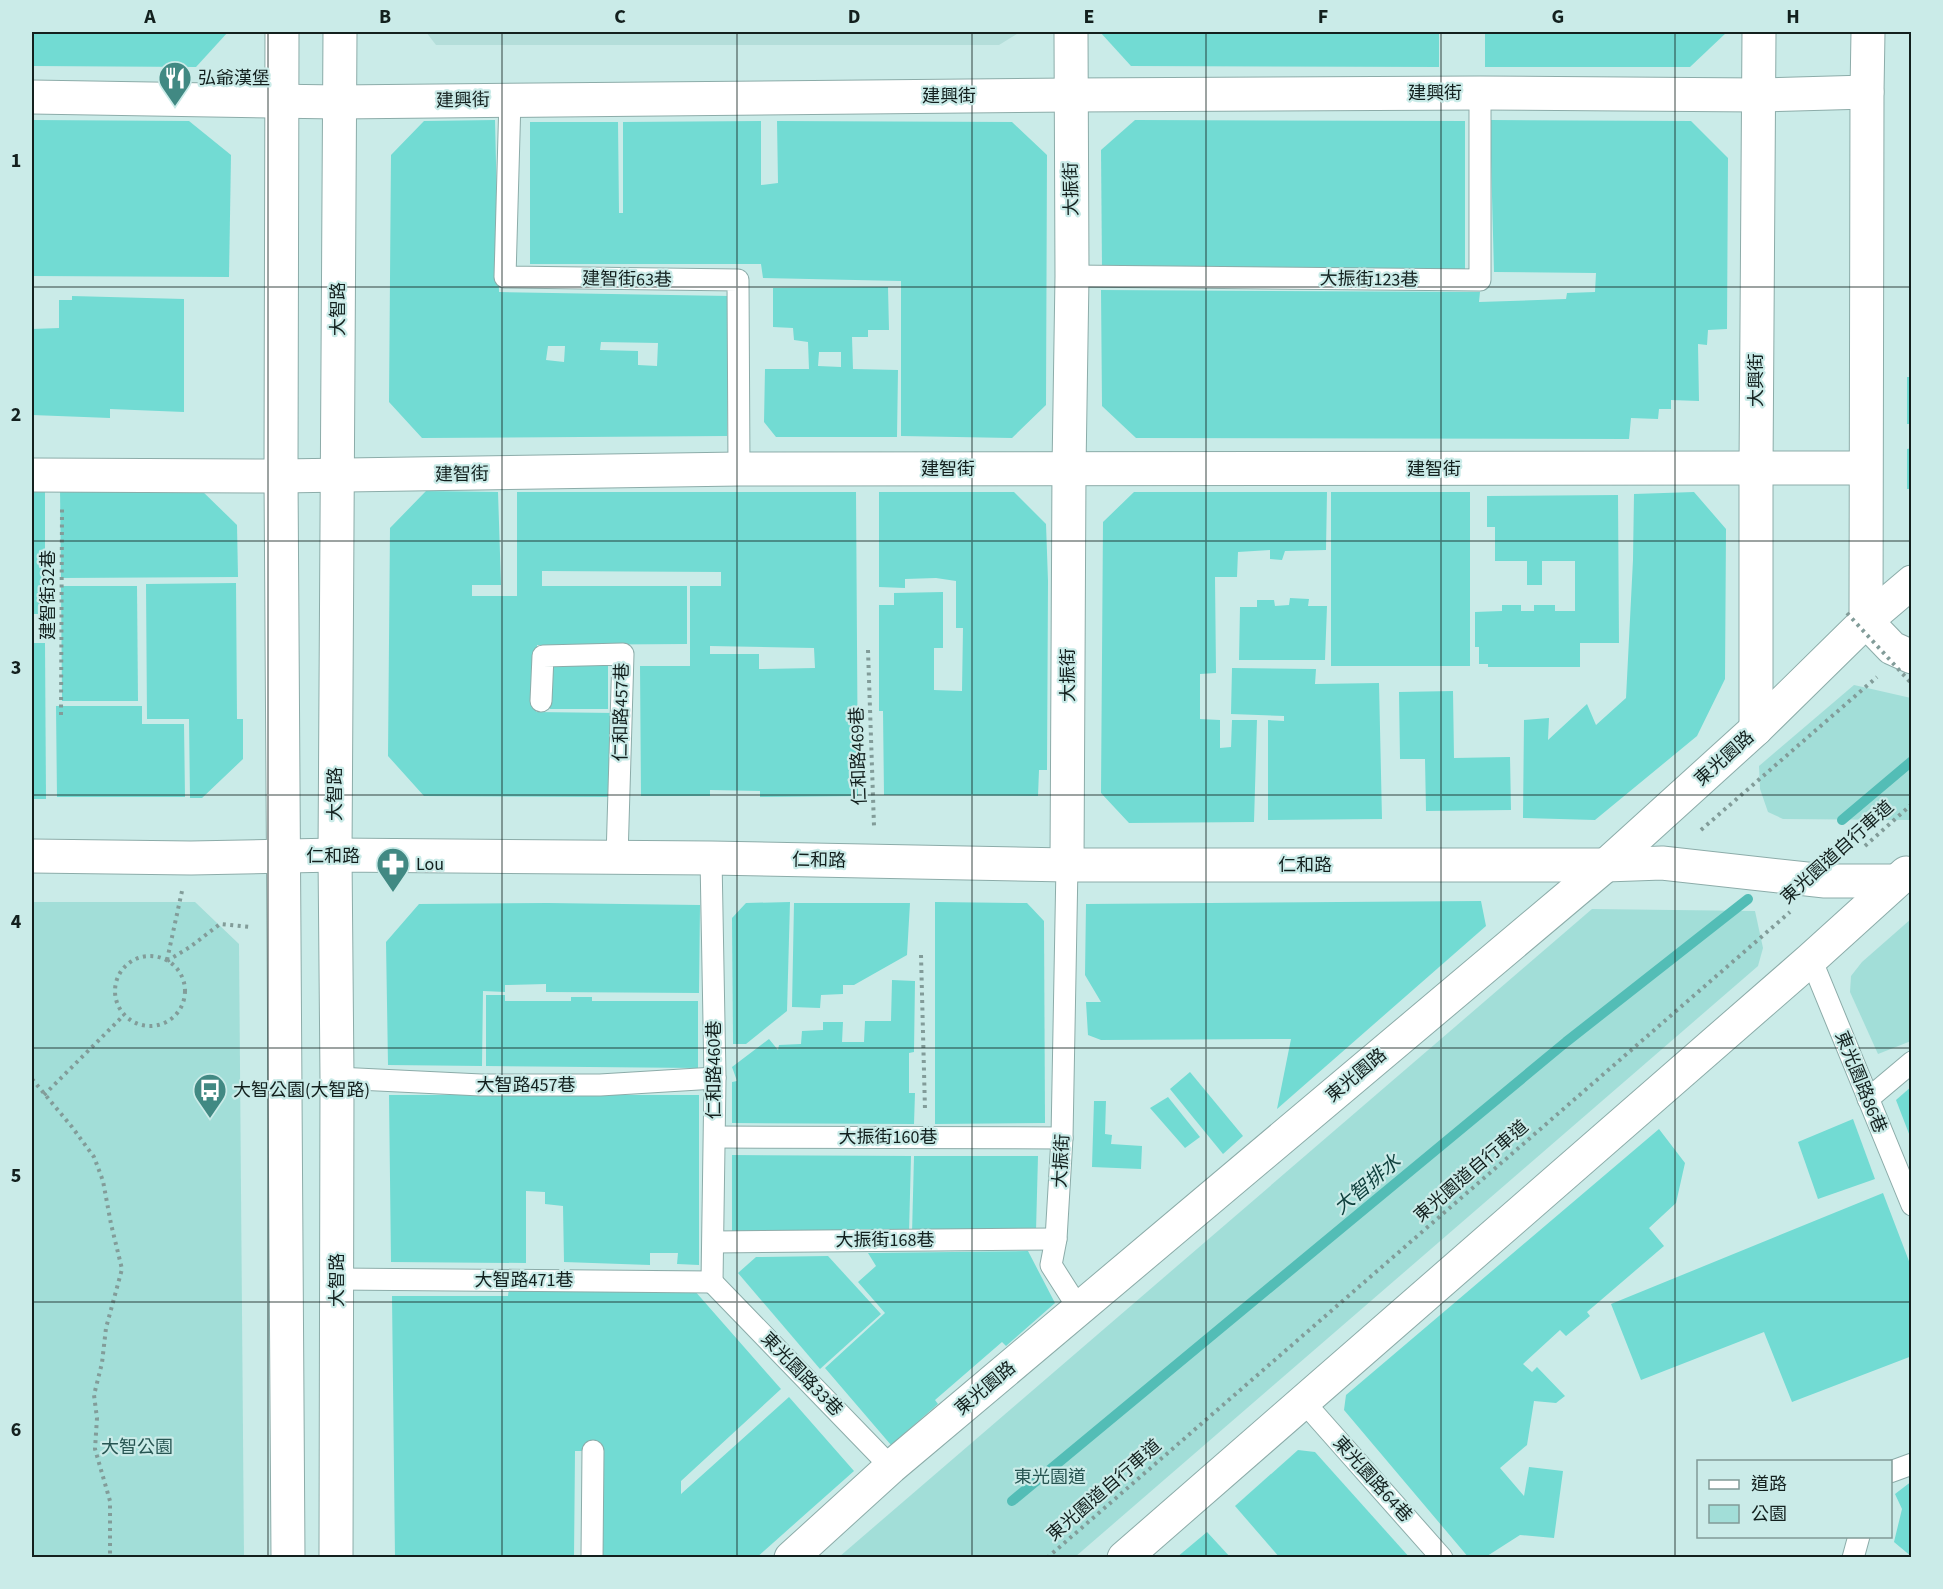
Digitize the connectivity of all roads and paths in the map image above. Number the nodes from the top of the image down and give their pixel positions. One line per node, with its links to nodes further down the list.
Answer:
1 (282, 32): 12 (street)
2 (340, 32): 13 (street, 大智路)
3 (1071, 32): 8 (street, 大振街)
4 (1758, 32): 9 (street, 大興街)
5 (1869, 32): 6 (street)
6 (1866, 92): 9 (street, 建興街); 15 (street)
7 (1480, 93): 8 (street, 建興街); 9 (street, 建興街); 14 (lane, 大振街123巷)
8 (1070, 95): 11 (street, 建興街); 14 (street, 大振街)
9 (1758, 95): 18 (street, 大興街)
10 (32, 97): 12 (street, 建興街)
11 (510, 99): 13 (street, 建興街); 16 (lane, 建智街63巷)
12 (282, 102): 13 (street, 建興街); 20 (street)
13 (338, 102): 21 (street, 大智路)
14 (1072, 276): 17 (street, 大振街)
15 (1865, 468): 18 (street, 建智街); 23 (street)
16 (740, 469): 17 (street, 建智街); 21 (street, 建智街)
17 (1069, 469): 18 (street, 建智街); 38 (street, 大振街)
18 (1756, 469): 29 (street, 大興街)
19 (47, 475): 20 (street, 建智街); 28 (path, 建智街32巷)
20 (281, 476): 21 (street, 建智街); 33 (street)
21 (338, 476): 31 (street, 大智路)
22 (1911, 582): 23 (street, 東光園路)
23 (1856, 617): 25 (street); 26 (path, bridge); 29 (street, 東光園路)
24 (868, 650): 37 (path, 仁和路469巷)
25 (1911, 657)
26 (1911, 684)
27 (541, 701): 35 (lane, 仁和路457巷)
28 (61, 715)
29 (1756, 729): 39 (street, 東光園路)
30 (1911, 804): 41 (path, 東光園道自行車道)
31 (335, 855): 33 (street, 仁和路); 35 (street, 仁和路); 48 (street, 大智路)
32 (32, 856): 34 (street, 仁和路)
33 (283, 856): 34 (street, 仁和路); 42 (street)
34 (191, 858): 45 (path)
35 (617, 858): 36 (street, 仁和路)
36 (711, 858): 37 (street, 仁和路); 49 (lane, 仁和路460巷)
37 (876, 862): 38 (street, 仁和路)
38 (1067, 865): 39 (street, 仁和路); 55 (lane, 大振街)
39 (1606, 865): 41 (street, 仁和路); 61 (street, 東光園路)
40 (1904, 875): 41 (street, 仁和路); 44 (street)
41 (1826, 881): 73 (path, 東光園道自行車道)
42 (283, 929): 45 (path); 69 (street)
43 (921, 955): 54 (path)
44 (1811, 959): 52 (lane, 東光園路86巷); 62 (street)
45 (167, 961): 45 (path)
46 (121, 1018): 51 (path)
47 (1911, 1062): 52 (lane)
48 (337, 1078): 49 (lane, 大智路457巷); 59 (street, 大智路)
49 (715, 1078): 53 (lane, 仁和路460巷)
50 (32, 1079): 51 (path)
51 (44, 1095): 68 (path)
52 (1868, 1099): 56 (lane, 東光園路86巷)
53 (715, 1137): 54 (lane, 大振街160巷); 58 (lane, 仁和路460巷)
54 (925, 1137): 55 (lane, 大振街160巷)
55 (1062, 1138): 57 (lane, 大振街)
56 (1911, 1205)
57 (1056, 1239): 58 (lane, 大振街168巷); 61 (lane, 大振街)
58 (714, 1242): 60 (lane, 仁和路460巷)
59 (337, 1279): 60 (lane, 大智路471巷); 70 (street, 大智路)
60 (712, 1282): 65 (lane, 東光園路33巷)
61 (1080, 1309): 65 (street, 東光園路)
62 (1303, 1401): 74 (street); 75 (lane, 東光園路64巷)
63 (593, 1451): 71 (lane)
64 (1911, 1464): 66 (lane)
65 (891, 1467): 72 (street, 東光園路)
66 (1892, 1471)
67 (1859, 1538): 76 (lane)
68 (110, 1557)
69 (288, 1557)
70 (336, 1557)
71 (592, 1557)
72 (791, 1557)
73 (1047, 1557)
74 (1124, 1557)
75 (1442, 1557)
76 (1854, 1557)

